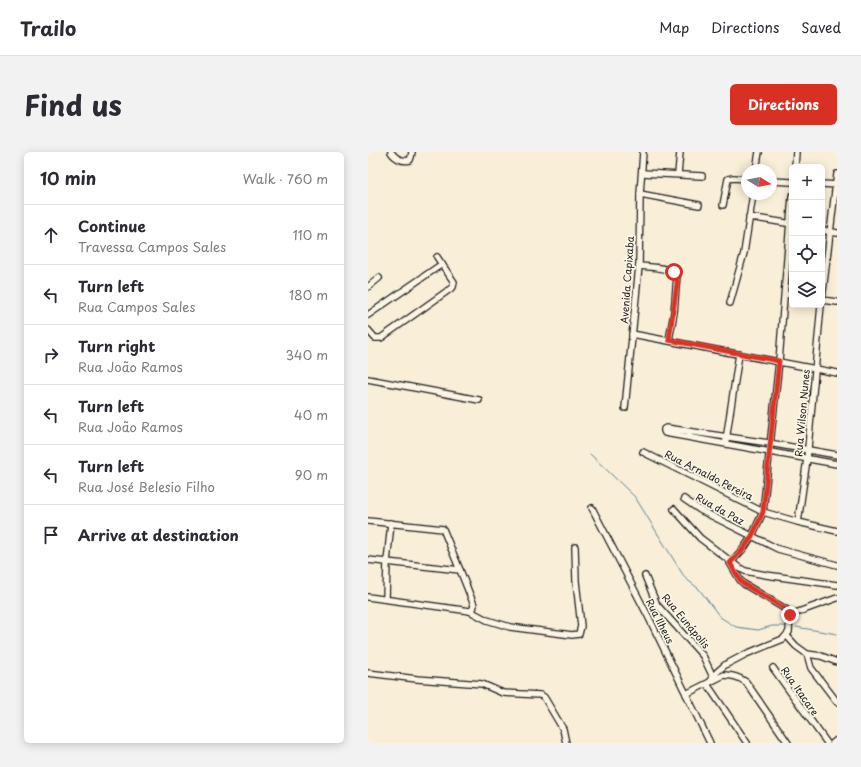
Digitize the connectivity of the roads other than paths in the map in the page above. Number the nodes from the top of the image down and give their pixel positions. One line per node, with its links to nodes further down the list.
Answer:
1 (391, 152): 6 (street)
2 (643, 152): 9 (street, Avenida Capixaba)
3 (680, 152): 10 (street)
4 (759, 152): 7 (street)
5 (796, 152): 8 (street)
6 (412, 155)
7 (757, 164)
8 (795, 164)
9 (642, 173): 10 (street); 18 (street, Avenida Capixaba)
10 (678, 174): 12 (street)
11 (837, 174): 17 (street)
12 (702, 176)
13 (741, 179): 21 (street)
14 (777, 181): 15 (street)
15 (789, 182)
16 (825, 184): 17 (street)
17 (836, 185): 25 (street)
18 (640, 194): 20 (street); 30 (street, Avenida Capixaba)
19 (752, 200): 22 (street)
20 (699, 205)
21 (723, 205)
22 (750, 217): 23 (street); 38 (street)
23 (789, 224)
24 (825, 230): 25 (street)
25 (830, 231): 26 (street); 31 (street)
26 (837, 233)
27 (789, 236): 34 (street)
28 (437, 257): 29 (street)
29 (442, 264): 40 (street); 41 (street)
30 (639, 266): 42 (street, Avenida Capixaba); 43 (street)
31 (825, 274)
32 (379, 278): 33 (street)
33 (368, 287)
34 (785, 294): 35 (street); 45 (street)
35 (789, 295)
36 (825, 300): 37 (street)
37 (837, 302)
38 (730, 303)
39 (821, 308): 46 (street, Rua Wilson Nunes)
40 (368, 315)
41 (368, 330)
42 (632, 334): 43 (street); 50 (street, Avenida Capixaba)
43 (669, 340): 44 (street)
44 (739, 354): 45 (street); 51 (street)
45 (779, 361): 46 (street); 52 (street)
46 (815, 368): 47 (street); 54 (street, Rua Wilson Nunes)
47 (837, 373)
48 (368, 379): 49 (street)
49 (479, 400)
50 (626, 408)
51 (726, 438): 52 (street); 53 (street); 53 (street)
52 (769, 443): 54 (street); 56 (street)
53 (725, 444): 56 (street)
54 (807, 450): 57 (street); 58 (street, Rua Wilson Nunes)
55 (643, 452): 63 (street, Rua Arnaldo Pereira)
56 (768, 452): 58 (street); 63 (street)
57 (837, 455)
58 (807, 459): 59 (street); 65 (street, Rua Wilson Nunes)
59 (837, 464)
60 (684, 499): 68 (street, Rua da Paz)
61 (592, 508): 89 (street, Rua Ilheus)
62 (674, 509): 72 (street)
63 (763, 512): 65 (street, Rua Arnaldo Pereira); 68 (street)
64 (368, 521): 66 (street)
65 (798, 522): 67 (street, Rua Arnaldo Pereira)
66 (391, 523): 71 (street); 74 (street)
67 (837, 531)
68 (752, 536): 72 (street); 73 (street, Rua da Paz)
69 (575, 547): 80 (street)
70 (368, 560): 71 (street)
71 (387, 562): 74 (street); 79 (street)
72 (730, 563): 76 (street); 81 (street)
73 (837, 565)
74 (460, 570): 80 (street)
75 (645, 576): 87 (street, Rua Eunápolis)
76 (837, 585)
77 (368, 598): 79 (street)
78 (837, 598): 81 (street)
79 (386, 599): 80 (street)
80 (470, 611)
81 (790, 615): 82 (street)
82 (787, 636): 83 (street); 87 (street)
83 (806, 654): 84 (street); 90 (street)
84 (837, 662)
85 (773, 668): 96 (street, Rua Itacare)
86 (368, 673): 92 (street)
87 (713, 677): 88 (street)
88 (708, 683): 89 (street); 94 (street); 95 (street)
89 (686, 694): 93 (street, Rua Ilheus)
90 (837, 702)
91 (837, 740): 97 (street)
92 (566, 743)
93 (710, 743)
94 (747, 743)
95 (788, 743)
96 (827, 743)
97 (833, 743)

